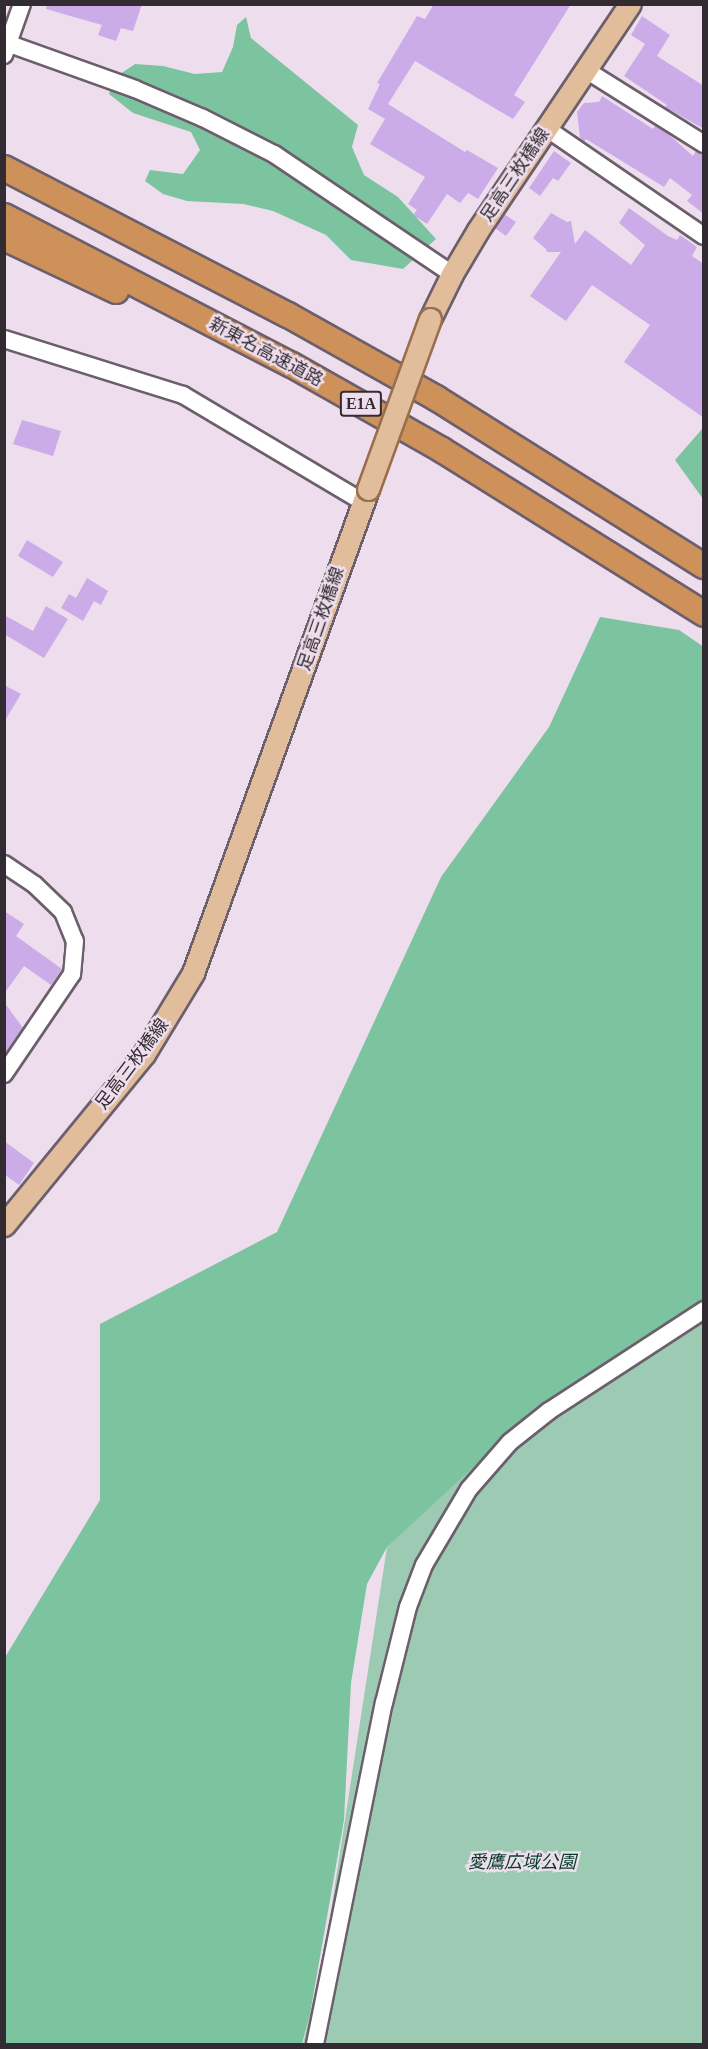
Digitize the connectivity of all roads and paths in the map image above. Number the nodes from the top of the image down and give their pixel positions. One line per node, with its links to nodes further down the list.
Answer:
1 (21, 4): 3 (street)
2 (630, 4): 4 (main road, 足高三枚橋線)
3 (6, 47): 11 (street)
4 (586, 70): 5 (main road, 足高三枚橋線); 6 (street)
5 (546, 128): 9 (street); 11 (main road, 足高三枚橋線)
6 (704, 144)
7 (4, 168): 15 (highway, E1A)
8 (4, 216): 13 (highway, 新東名高速道路 / E1A)
9 (704, 236)
10 (4, 238): 13 (highway)
11 (452, 274): 14 (main road, 足高三枚橋線, bridge)
12 (4, 339): 14 (street)
13 (442, 450): 16 (highway, 新東名高速道路 / E1A)
14 (365, 496): 19 (main road, 足高三枚橋線)
15 (704, 566)
16 (704, 614)
17 (4, 864): 18 (street)
18 (4, 1074)
19 (6, 1219)
20 (704, 1310): 21 (street)
21 (315, 2044)

